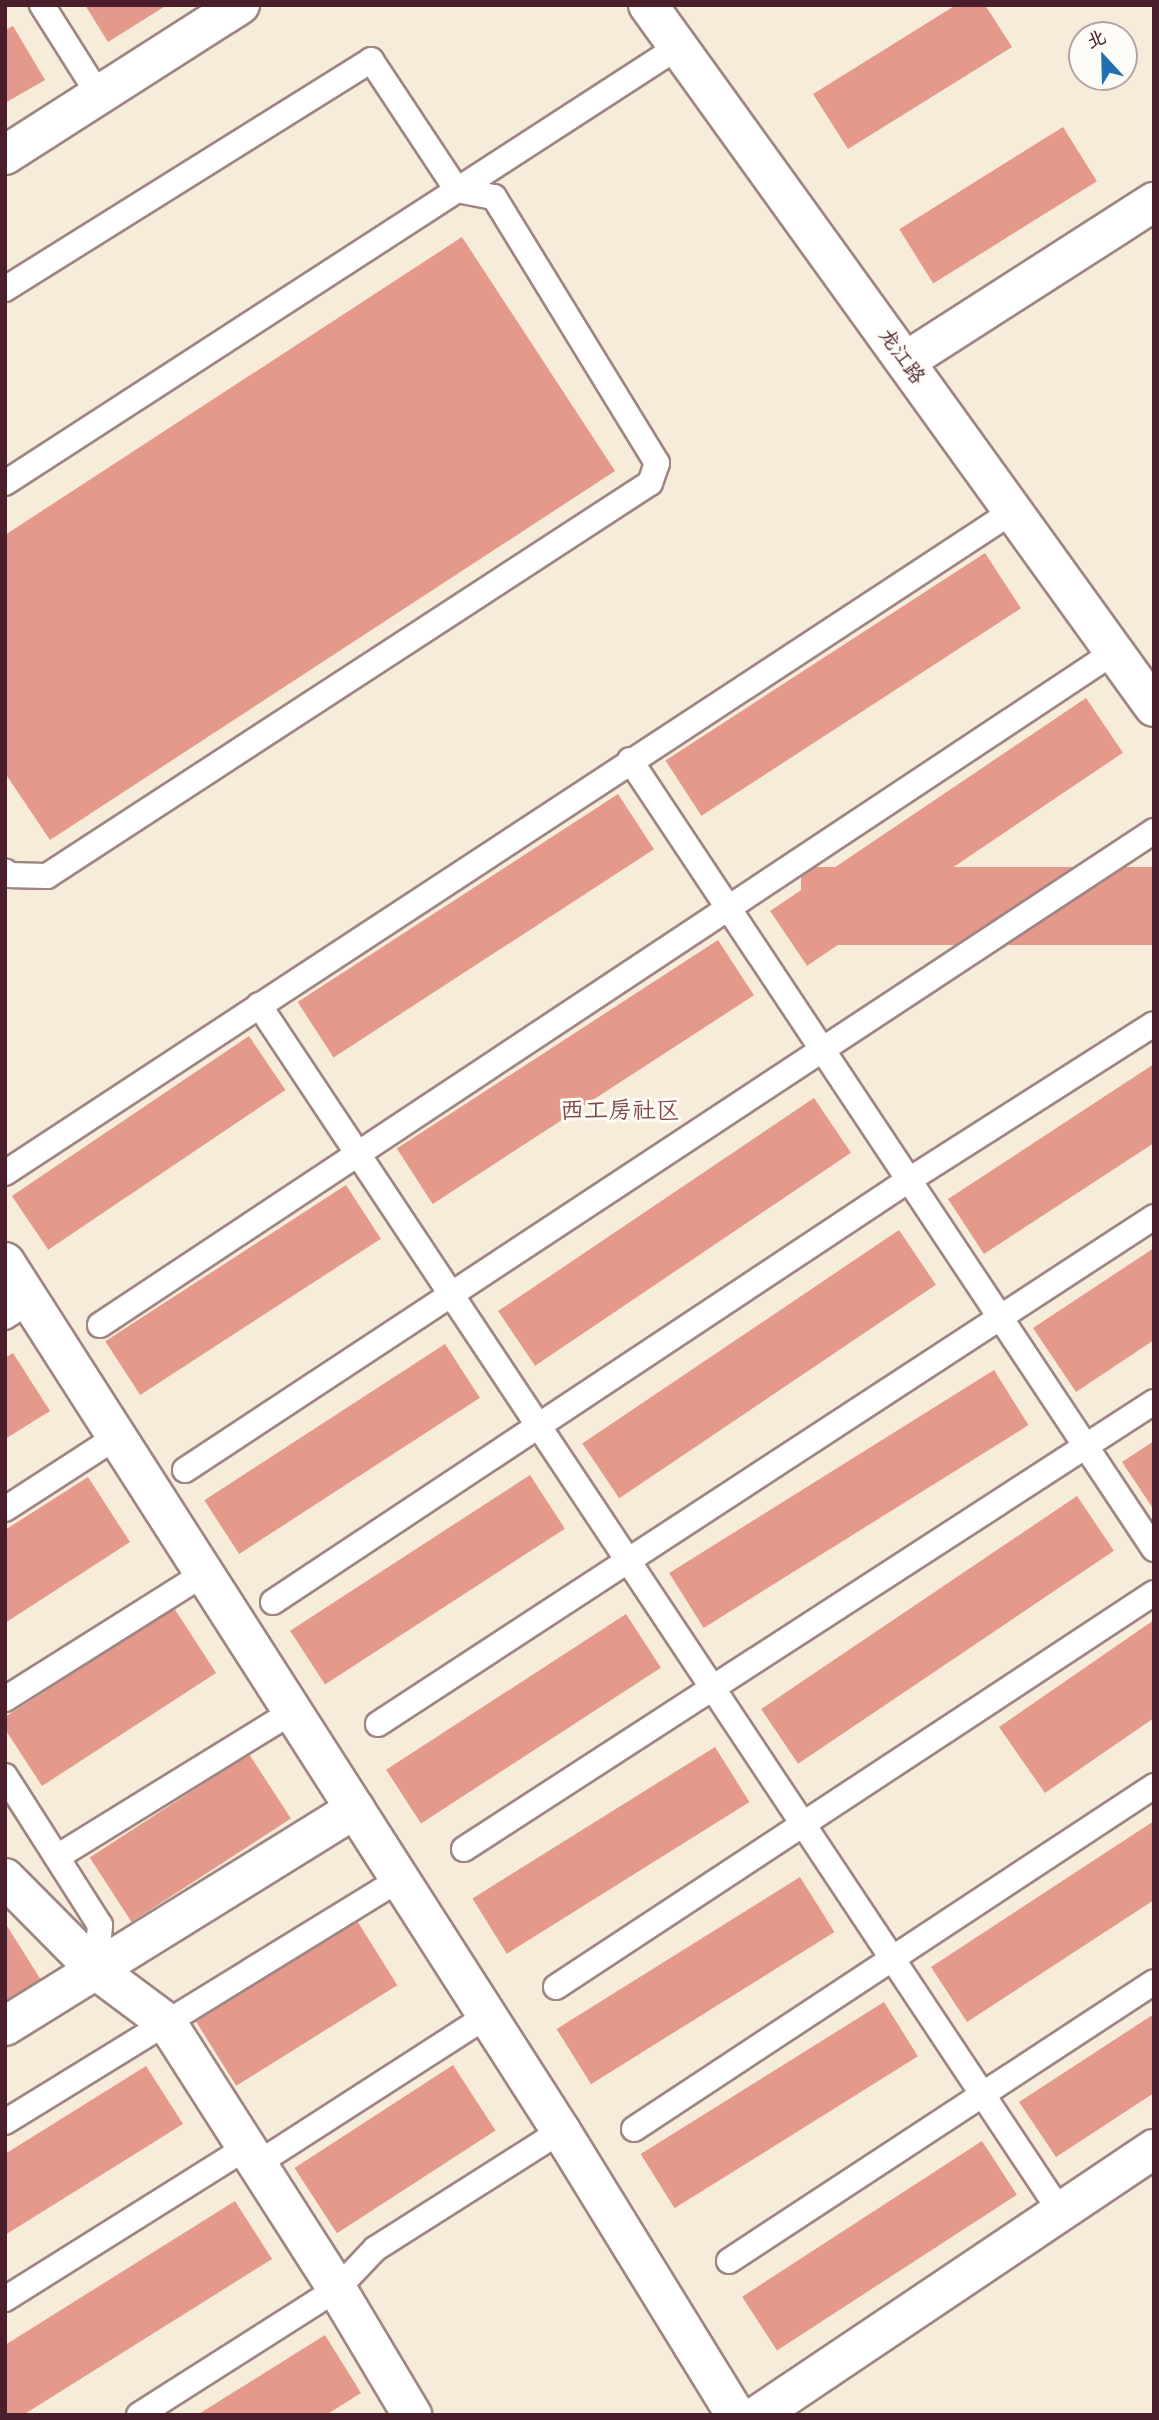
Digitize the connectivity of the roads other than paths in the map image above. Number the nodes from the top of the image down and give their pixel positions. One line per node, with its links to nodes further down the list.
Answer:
1 (43, 5): 5 (lane)
2 (240, 5): 5 (street)
3 (648, 5): 4 (street, 龙江路)
4 (678, 47): 7 (lane); 10 (street, 龙江路)
5 (99, 95): 6 (street)
6 (5, 155)
7 (457, 191): 9 (lane); 11 (lane); 17 (lane)
8 (1154, 202): 10 (street)
9 (5, 289)
10 (906, 361): 12 (street, 龙江路)
11 (5, 483)
12 (1013, 511): 13 (street, 龙江路); 15 (lane)
13 (1114, 652): 14 (street, 龙江路); 18 (lane)
14 (1154, 707)
15 (630, 760): 18 (lane); 19 (lane)
16 (1154, 831): 21 (lane)
17 (5, 872)
18 (728, 908): 21 (lane); 22 (lane)
19 (259, 1005): 22 (lane); 23 (lane)
20 (1154, 1024): 24 (lane)
21 (822, 1050): 24 (lane); 27 (lane)
22 (358, 1154): 27 (lane); 30 (lane)
23 (5, 1172)
24 (909, 1180): 29 (lane); 32 (lane)
25 (1154, 1217): 29 (lane)
26 (5, 1262): 28 (street)
27 (451, 1295): 32 (lane); 35 (lane)
28 (18, 1309): 33 (street)
29 (1000, 1317): 34 (lane); 38 (lane)
30 (100, 1325)
31 (1154, 1402): 34 (lane)
32 (539, 1428): 38 (lane); 41 (lane)
33 (118, 1436): 36 (lane); 39 (street)
34 (1085, 1447): 37 (lane); 42 (lane)
35 (185, 1470)
36 (5, 1509)
37 (1154, 1549)
38 (628, 1561): 42 (lane); 45 (lane)
39 (205, 1573): 43 (lane); 44 (street)
40 (1154, 1593): 49 (lane)
41 (273, 1602)
42 (712, 1688): 49 (lane); 50 (lane)
43 (5, 1699)
44 (293, 1711): 48 (street); 51 (lane)
45 (378, 1724)
46 (5, 1776): 51 (lane)
47 (1154, 1786): 54 (lane)
48 (355, 1809): 52 (street); 55 (street)
49 (803, 1825): 54 (lane); 57 (lane)
50 (464, 1849)
51 (57, 1857): 55 (lane)
52 (400, 1879): 58 (street); 59 (lane)
53 (7, 1883): 55 (street)
54 (892, 1959): 61 (lane); 63 (lane)
55 (96, 1970): 59 (street); 60 (street)
56 (1154, 1982): 61 (lane)
57 (556, 1987)
58 (487, 2016): 64 (street); 66 (lane)
59 (167, 2023): 62 (lane); 66 (street)
60 (5, 2026)
61 (982, 2094): 67 (lane); 68 (lane)
62 (5, 2122)
63 (634, 2129)
64 (561, 2131): 69 (lane); 73 (street)
65 (1154, 2149): 67 (street)
66 (252, 2156): 69 (street); 70 (lane)
67 (1060, 2211): 74 (street)
68 (729, 2261)
69 (337, 2289): 71 (lane); 72 (street)
70 (5, 2299)
71 (139, 2415)
72 (412, 2415)
73 (736, 2415)
74 (758, 2415)

